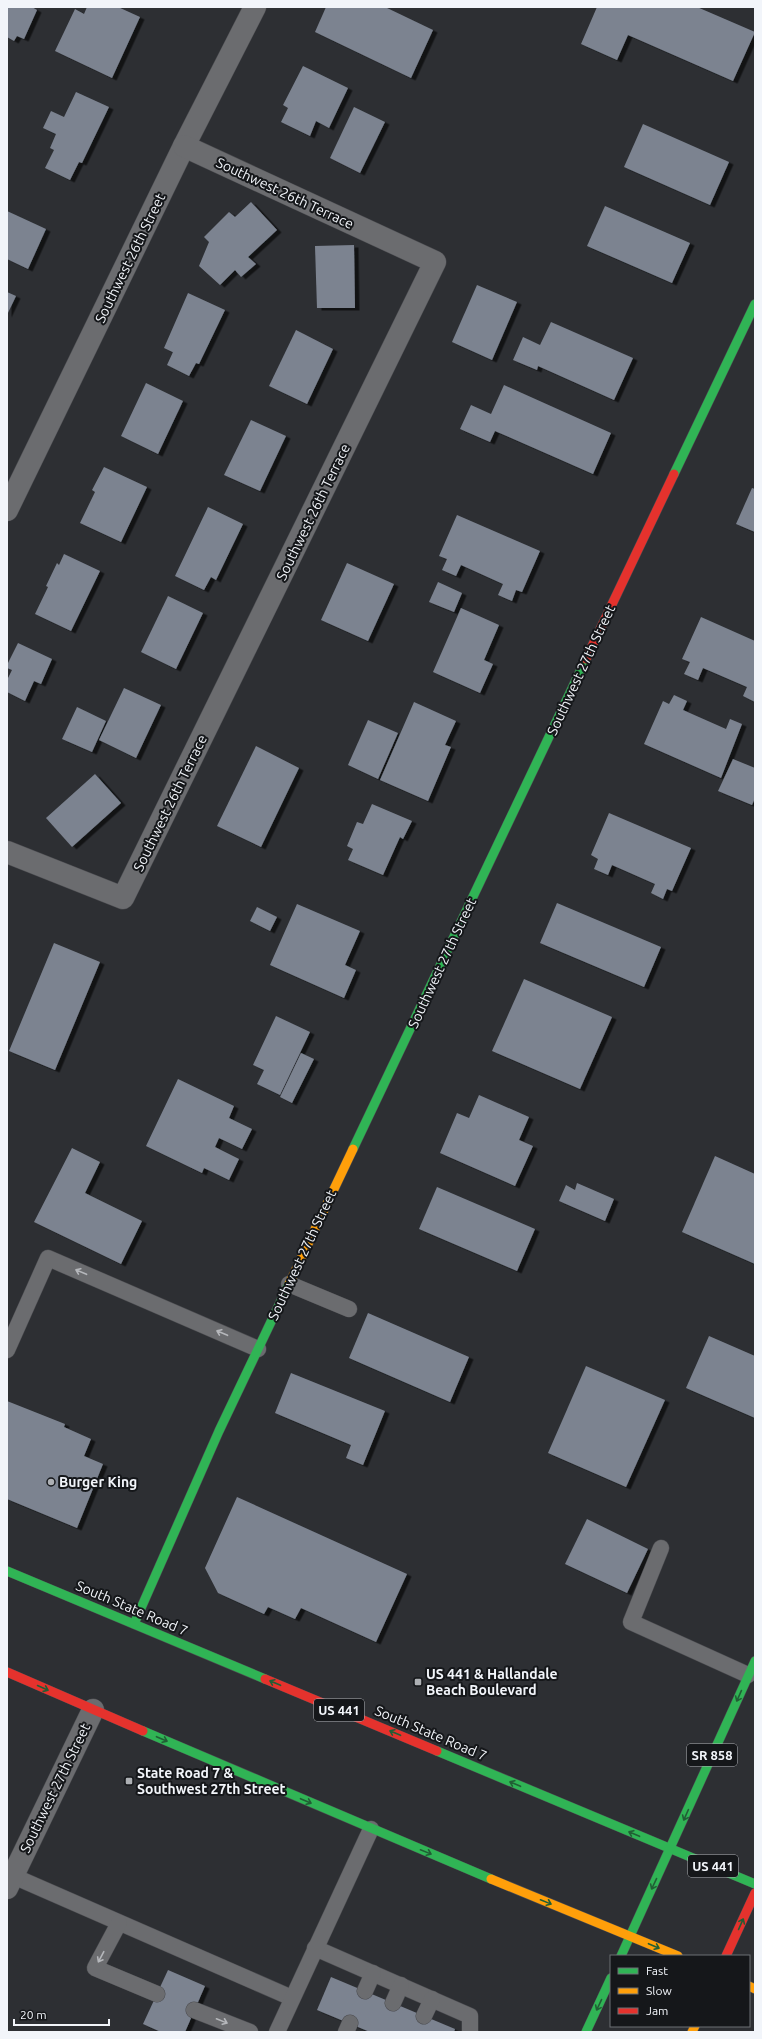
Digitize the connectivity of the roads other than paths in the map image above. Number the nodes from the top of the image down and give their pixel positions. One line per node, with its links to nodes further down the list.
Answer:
1 (255, 7): 2 (street, Southwest 26th Street)
2 (184, 146): 4 (street, Southwest 26th Street); 5 (street, Southwest 26th Terrace)
3 (755, 304): 6 (main road, Southwest 27th Street)
4 (7, 510)
5 (7, 852)
6 (289, 1284): 7 (lane); 8 (main road, Southwest 27th Street)
7 (349, 1309)
8 (258, 1349): 9 (lane, one-way to 9); 12 (main road, Southwest 27th Street)
9 (7, 1350)
10 (661, 1548): 15 (lane)
11 (7, 1571): 12 (main road, South State Road 7 / US 441)
12 (134, 1624): 18 (main road, South State Road 7 / US 441, one-way to 12)
13 (755, 1661): 15 (main road, SR 858)
14 (7, 1672): 16 (main road, one-way to 16)
15 (748, 1675): 18 (main road, SR 858, one-way to 18)
16 (93, 1710): 17 (main road, one-way to 17); 19 (street, Southwest 27th Street)
17 (371, 1829): 23 (main road, one-way to 23); 24 (lane)
18 (670, 1849): 20 (main road, South State Road 7 / US 441); 23 (main road, SR 858, one-way to 23)
19 (10, 1882): 22 (lane)
20 (755, 1884)
21 (755, 1893): 27 (main road, one-way to 21)
22 (119, 1923): 32 (lane, one-way to 32); 33 (lane)
23 (630, 1936): 25 (main road); 26 (main road, one-way to 26)
24 (315, 1948): 28 (lane); 33 (lane)
25 (621, 1955)
26 (676, 1955)
27 (726, 1955)
28 (373, 1973): 30 (lane); 31 (lane)
29 (610, 1980): 41 (main road, one-way to 41)
30 (401, 1985): 34 (lane); 35 (lane)
31 (365, 1991)
32 (157, 1994)
33 (292, 1998): 39 (lane)
34 (432, 1999): 37 (lane); 40 (lane)
35 (393, 2003)
36 (194, 2010): 38 (lane, one-way to 38)
37 (424, 2016)
38 (250, 2032)
39 (277, 2032)
40 (470, 2032)
41 (586, 2032)

